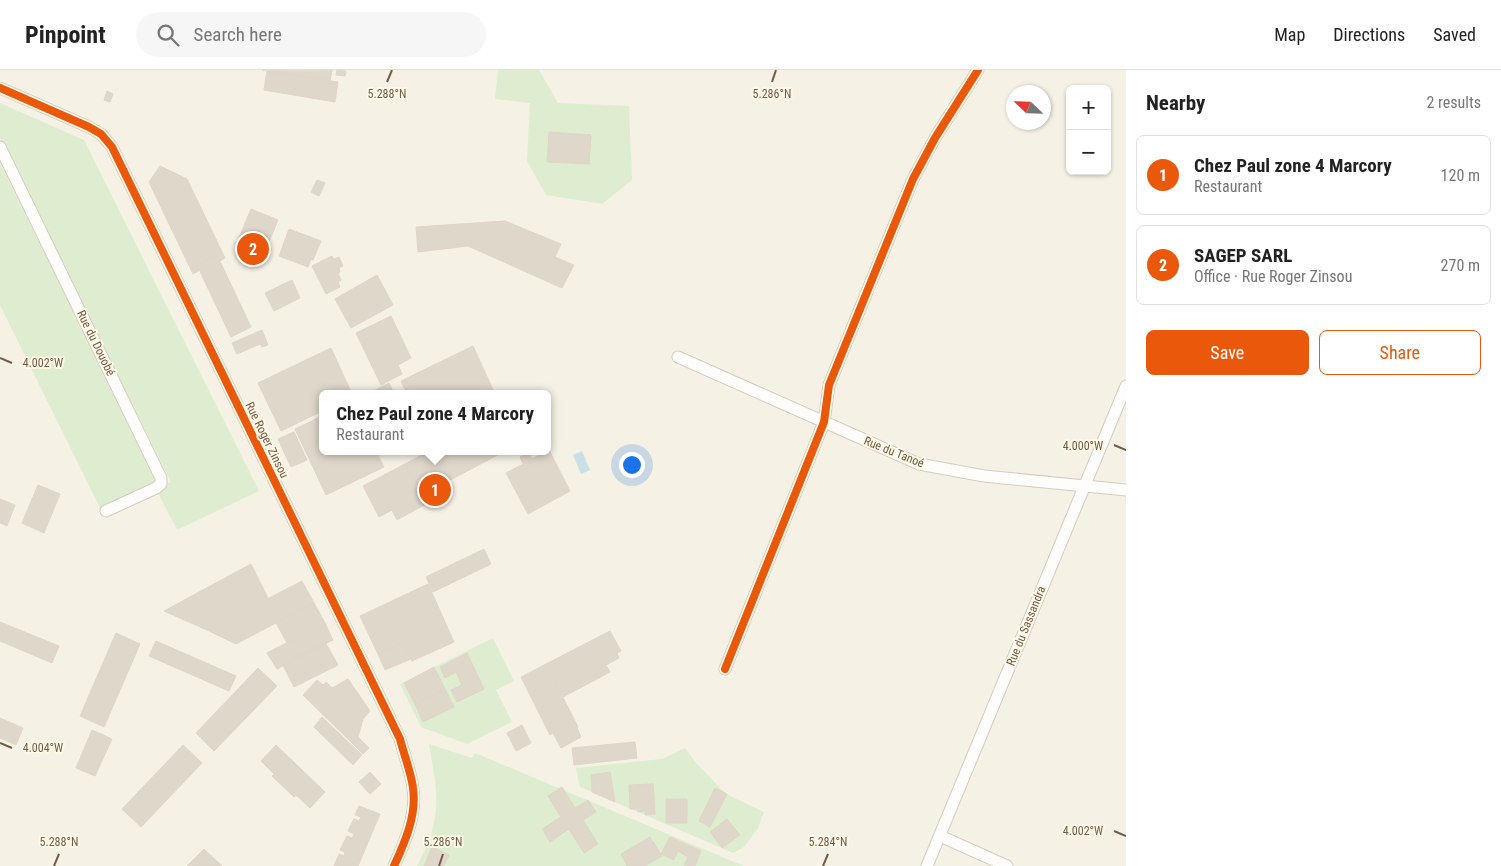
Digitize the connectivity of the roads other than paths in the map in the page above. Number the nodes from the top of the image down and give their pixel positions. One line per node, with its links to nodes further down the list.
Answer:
1 (978, 70): 6 (street)
2 (0, 88): 12 (street, Rue Roger Zinsou)
3 (0, 147): 9 (street, Rue du Douobé)
4 (678, 357): 6 (street, Rue du Tanoé)
5 (1126, 386): 7 (street, Rue du Sassandra)
6 (824, 422): 7 (street, Rue du Tanoé); 10 (street)
7 (1085, 485): 8 (street, Rue du Tanoé); 11 (street, Rue du Sassandra)
8 (1126, 490)
9 (106, 511)
10 (725, 669)
11 (940, 836): 13 (street, Rue du Sassandra); 14 (street)
12 (394, 866)
13 (927, 866)
14 (1007, 866)

